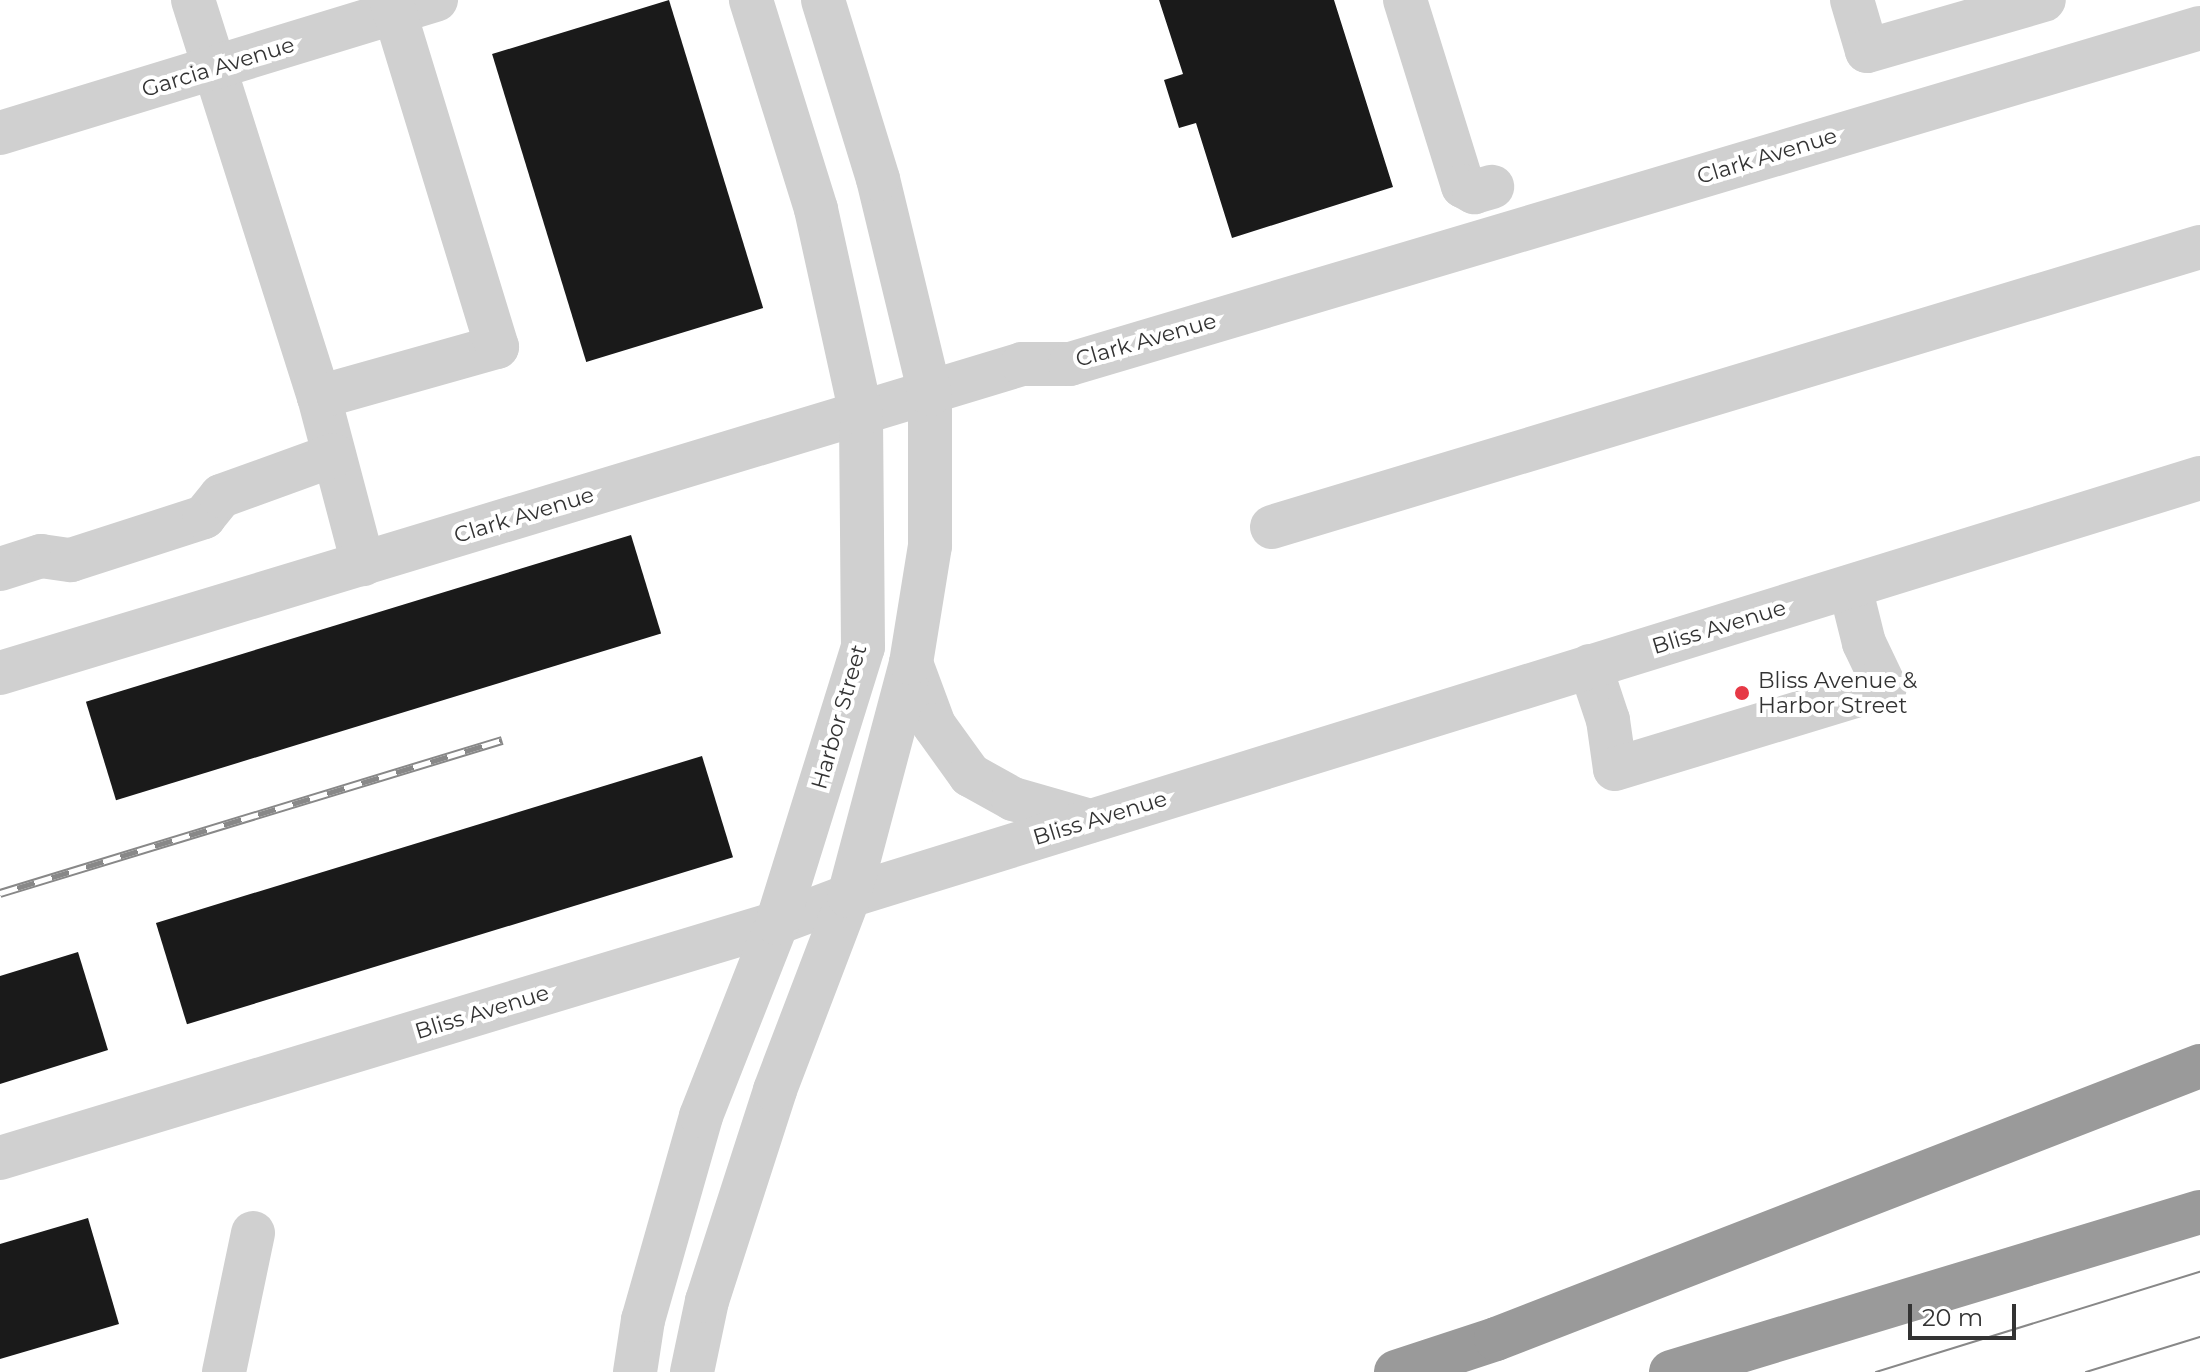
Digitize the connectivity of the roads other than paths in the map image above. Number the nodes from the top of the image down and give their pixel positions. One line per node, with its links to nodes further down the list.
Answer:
1 (193, 0): 10 (street)
2 (436, 0): 8 (street, Garcia Avenue)
3 (751, 0): 16 (street, Harbor Street)
4 (823, 0): 14 (street)
5 (1405, 0): 12 (street)
6 (1852, 0): 7 (street)
7 (2044, 0)
8 (393, 6): 10 (street, Garcia Avenue); 15 (street)
9 (2200, 28): 14 (street, Clark Avenue)
10 (215, 68): 11 (street, Garcia Avenue); 15 (street)
11 (0, 133)
12 (1492, 187)
13 (2200, 247): 19 (street)
14 (930, 394): 16 (street, Clark Avenue); 23 (street)
15 (319, 397): 17 (street)
16 (861, 414): 20 (street, Clark Avenue); 28 (street, Harbor Street)
17 (334, 455): 20 (street); 21 (street)
18 (2200, 478): 22 (street, Bliss Avenue)
19 (1272, 527)
20 (363, 564): 25 (street, Clark Avenue)
21 (0, 569)
22 (1850, 587): 24 (street, Bliss Avenue); 24 (street)
23 (911, 663): 26 (street); 27 (street)
24 (1590, 666): 26 (street, Bliss Avenue)
25 (0, 673)
26 (1090, 821): 27 (street, Bliss Avenue)
27 (849, 896): 28 (street, Bliss Avenue); 35 (street)
28 (777, 923): 30 (street, Bliss Avenue); 34 (street, Harbor Street)
29 (2200, 1066): 36 (highway)
30 (0, 1158)
31 (2200, 1212): 37 (highway)
32 (253, 1233): 33 (street)
33 (224, 1372)
34 (635, 1372)
35 (692, 1372)
36 (1396, 1372)
37 (1671, 1372)

